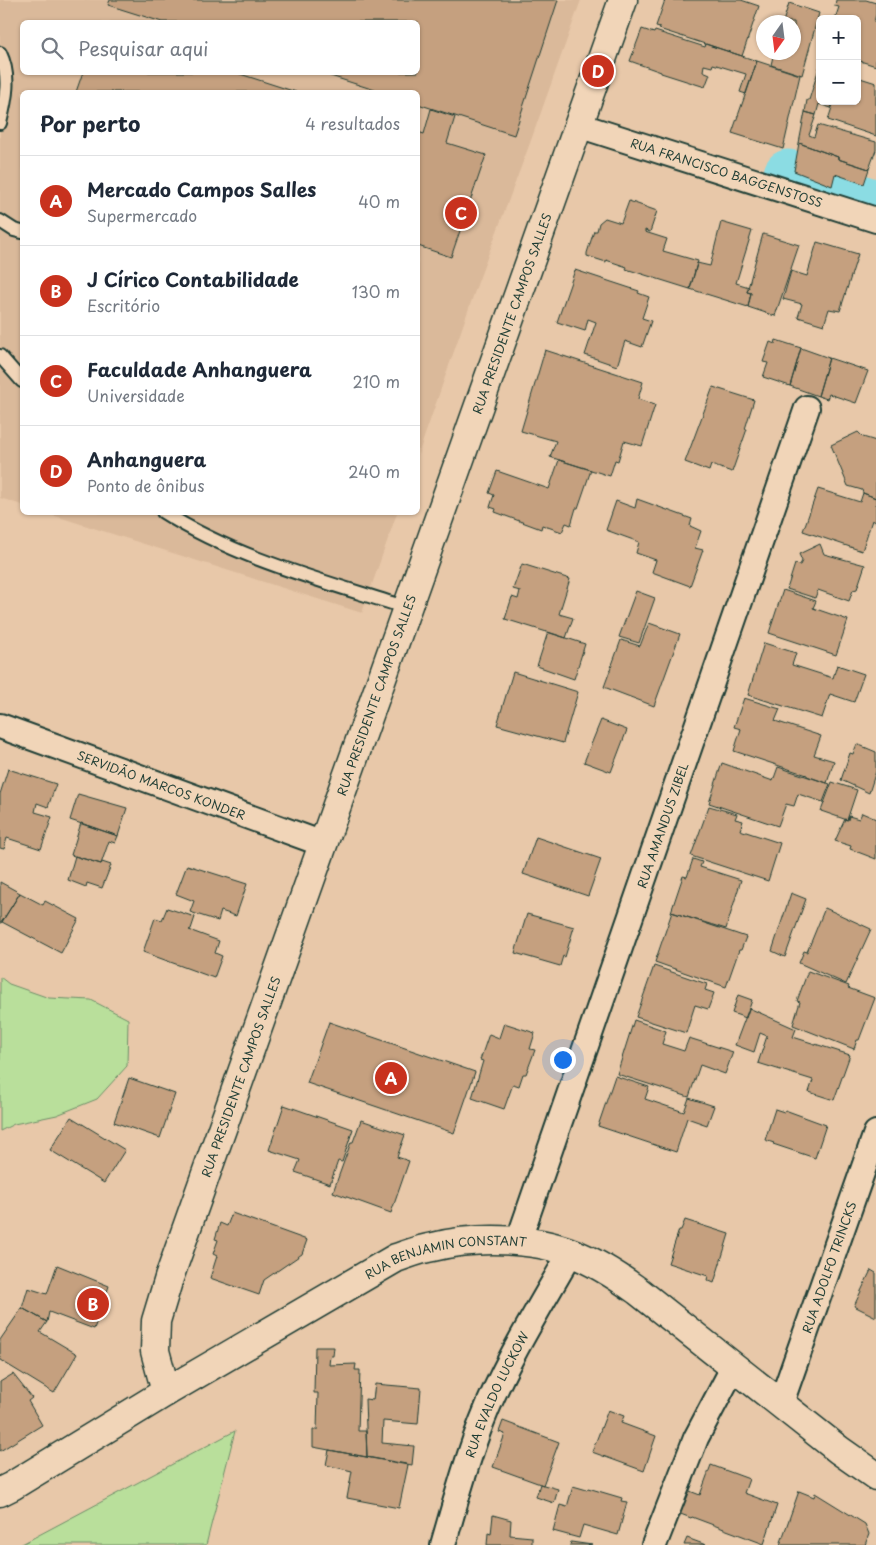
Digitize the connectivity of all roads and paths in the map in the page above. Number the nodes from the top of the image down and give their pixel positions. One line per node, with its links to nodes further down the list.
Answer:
1 (623, 0): 4 (main road, RUA PRESIDENTE CAMPOS SALLES)
2 (0, 53): 3 (lane)
3 (0, 123)
4 (578, 125): 5 (street, RUA FRANCISCO BAGGENSTOSS); 12 (main road, RUA PRESIDENTE CAMPOS SALLES)
5 (876, 220)
6 (0, 222): 7 (lane)
7 (20, 232)
8 (0, 356): 9 (lane)
9 (20, 379)
10 (806, 408): 16 (street, RUA AMANDUS ZIBEL)
11 (167, 515): 12 (lane)
12 (407, 608): 14 (main road, RUA PRESIDENTE CAMPOS SALLES)
13 (0, 726): 14 (street, SERVIDÃO MARCOS KONDER)
14 (323, 844): 19 (main road, RUA PRESIDENTE CAMPOS SALLES)
15 (876, 1133): 20 (street, RUA ADOLFO TRINCKS)
16 (518, 1242): 17 (main road, RUA BENJAMIN CONSTANT); 19 (main road, RUA BENJAMIN CONSTANT)
17 (571, 1252): 18 (main road, RUA BENJAMIN CONSTANT); 23 (street, RUA EVALDO LUCKOW)
18 (734, 1366): 20 (main road, RUA BENJAMIN CONSTANT); 24 (street)
19 (166, 1392): 22 (main road, RUA BENJAMIN CONSTANT)
20 (781, 1403): 21 (main road, RUA BENJAMIN CONSTANT)
21 (876, 1476)
22 (0, 1492)
23 (443, 1545)
24 (654, 1545)

